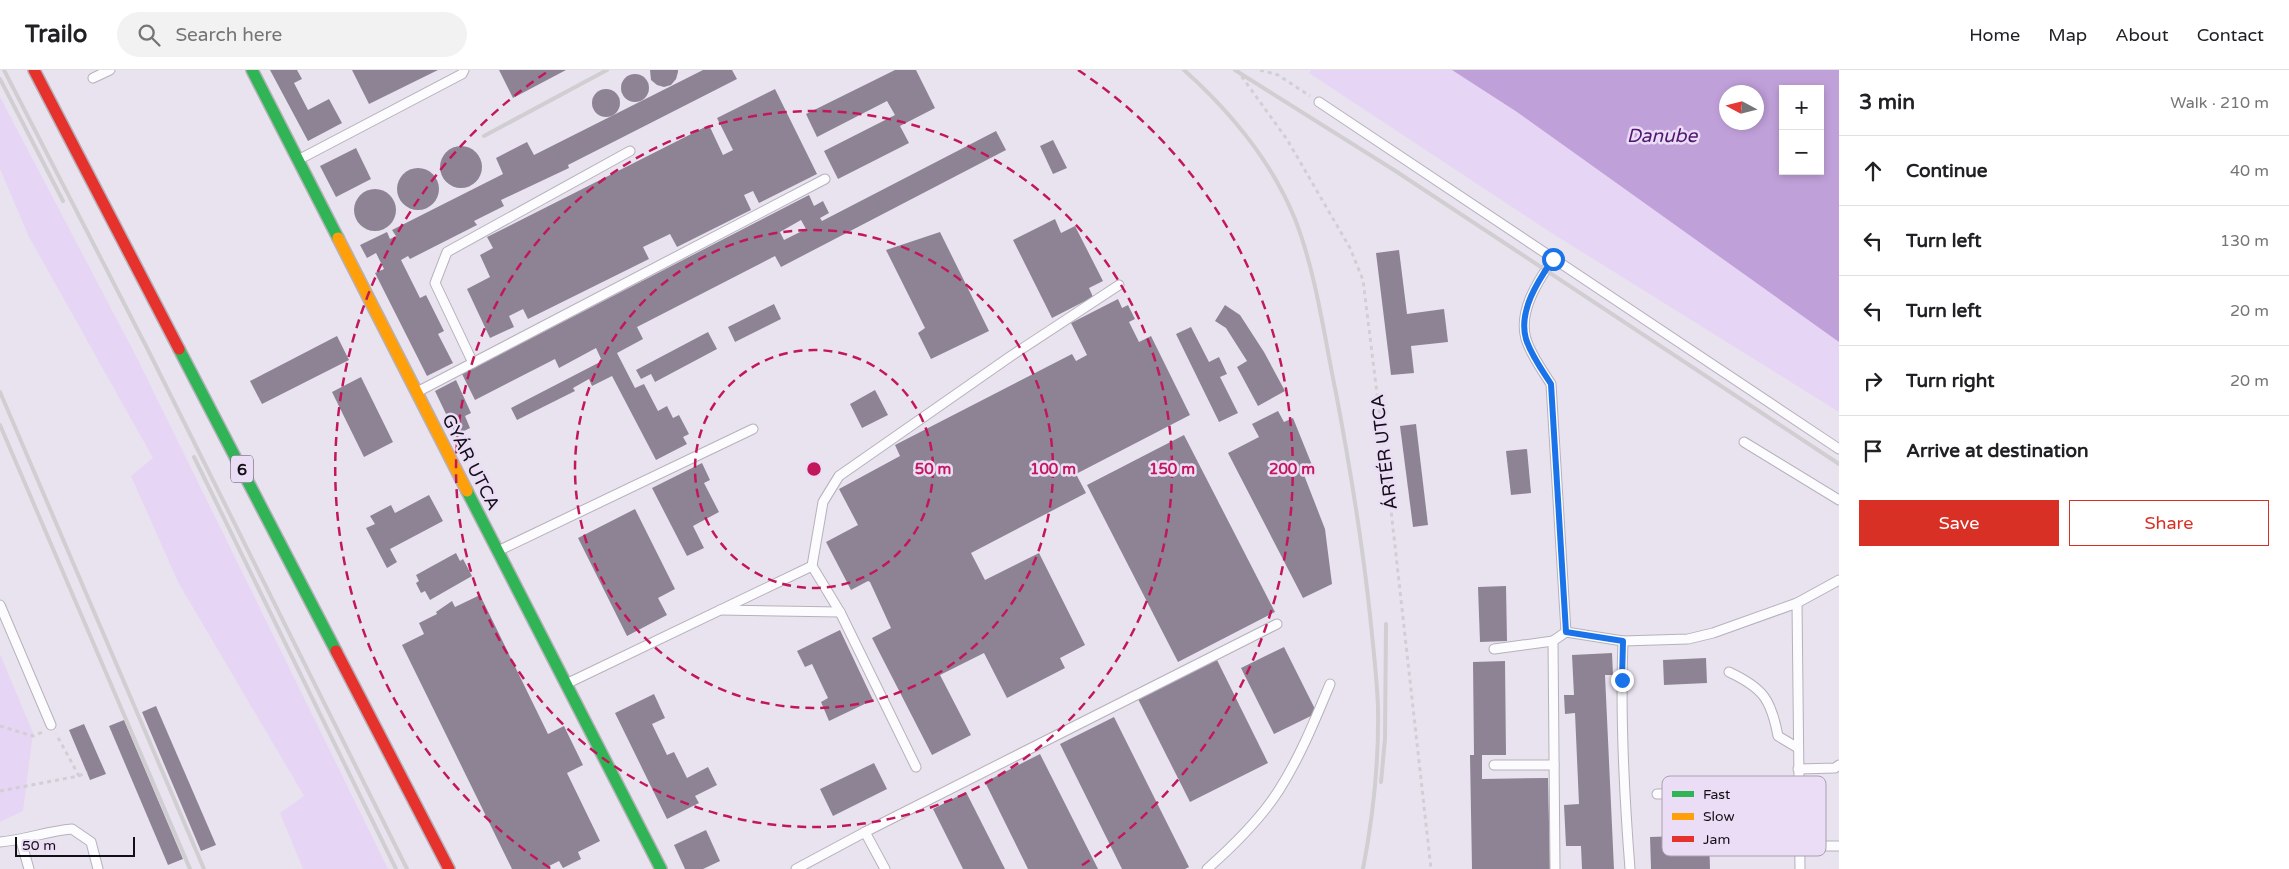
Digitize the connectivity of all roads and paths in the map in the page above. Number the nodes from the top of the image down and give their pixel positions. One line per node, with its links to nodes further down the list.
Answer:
1 (34, 70): 57 (street, 6)
2 (110, 70): 7 (lane)
3 (252, 70): 10 (street, GYÁR UTCA)
4 (464, 70): 10 (lane)
5 (1237, 70): 62 (path, ÁRTÉR UTCA)
6 (1260, 70): 8 (path)
7 (93, 78)
8 (1319, 102): 12 (lane)
9 (630, 151): 14 (lane)
10 (298, 160): 15 (street, GYÁR UTCA)
11 (825, 178): 14 (lane)
12 (1553, 259): 18 (lane); 28 (lane)
13 (1119, 285): 21 (lane)
14 (473, 363): 15 (lane)
15 (416, 392): 20 (street, GYÁR UTCA)
16 (753, 429): 20 (lane)
17 (1744, 442): 19 (lane)
18 (1839, 449)
19 (1839, 500)
20 (498, 552): 33 (street, GYÁR UTCA)
21 (812, 566): 25 (lane); 26 (lane)
22 (1839, 580): 23 (lane)
23 (1797, 603): 30 (lane); 37 (lane)
24 (0, 605): 36 (lane)
25 (718, 610): 26 (lane); 33 (lane)
26 (840, 612): 41 (lane)
27 (1277, 624): 49 (lane)
28 (1566, 632): 29 (lane); 30 (lane)
29 (1553, 641): 31 (lane); 39 (lane)
30 (1623, 641): 64 (lane)
31 (1494, 649)
32 (1729, 672): 37 (lane)
33 (566, 684): 58 (street, GYÁR UTCA)
34 (1330, 684): 61 (lane)
35 (0, 726): 36 (path)
36 (52, 726): 44 (path)
37 (1798, 748): 42 (lane)
38 (1494, 765): 39 (lane)
39 (1554, 765): 63 (lane)
40 (1839, 765): 42 (lane)
41 (916, 767)
42 (1798, 769): 45 (lane)
43 (87, 772): 44 (path)
44 (79, 776): 46 (path)
45 (1798, 776)
46 (0, 791)
47 (1658, 794): 48 (lane)
48 (1662, 794)
49 (865, 832): 59 (lane); 60 (lane)
50 (21, 841): 51 (lane); 55 (lane); 56 (lane)
51 (0, 842)
52 (1826, 846): 53 (lane)
53 (1839, 846)
54 (1799, 856): 65 (lane)
55 (29, 869)
56 (98, 869)
57 (449, 869)
58 (661, 869)
59 (796, 869)
60 (885, 869)
61 (1207, 869)
62 (1431, 869)
63 (1556, 869)
64 (1630, 869)
65 (1800, 869)

